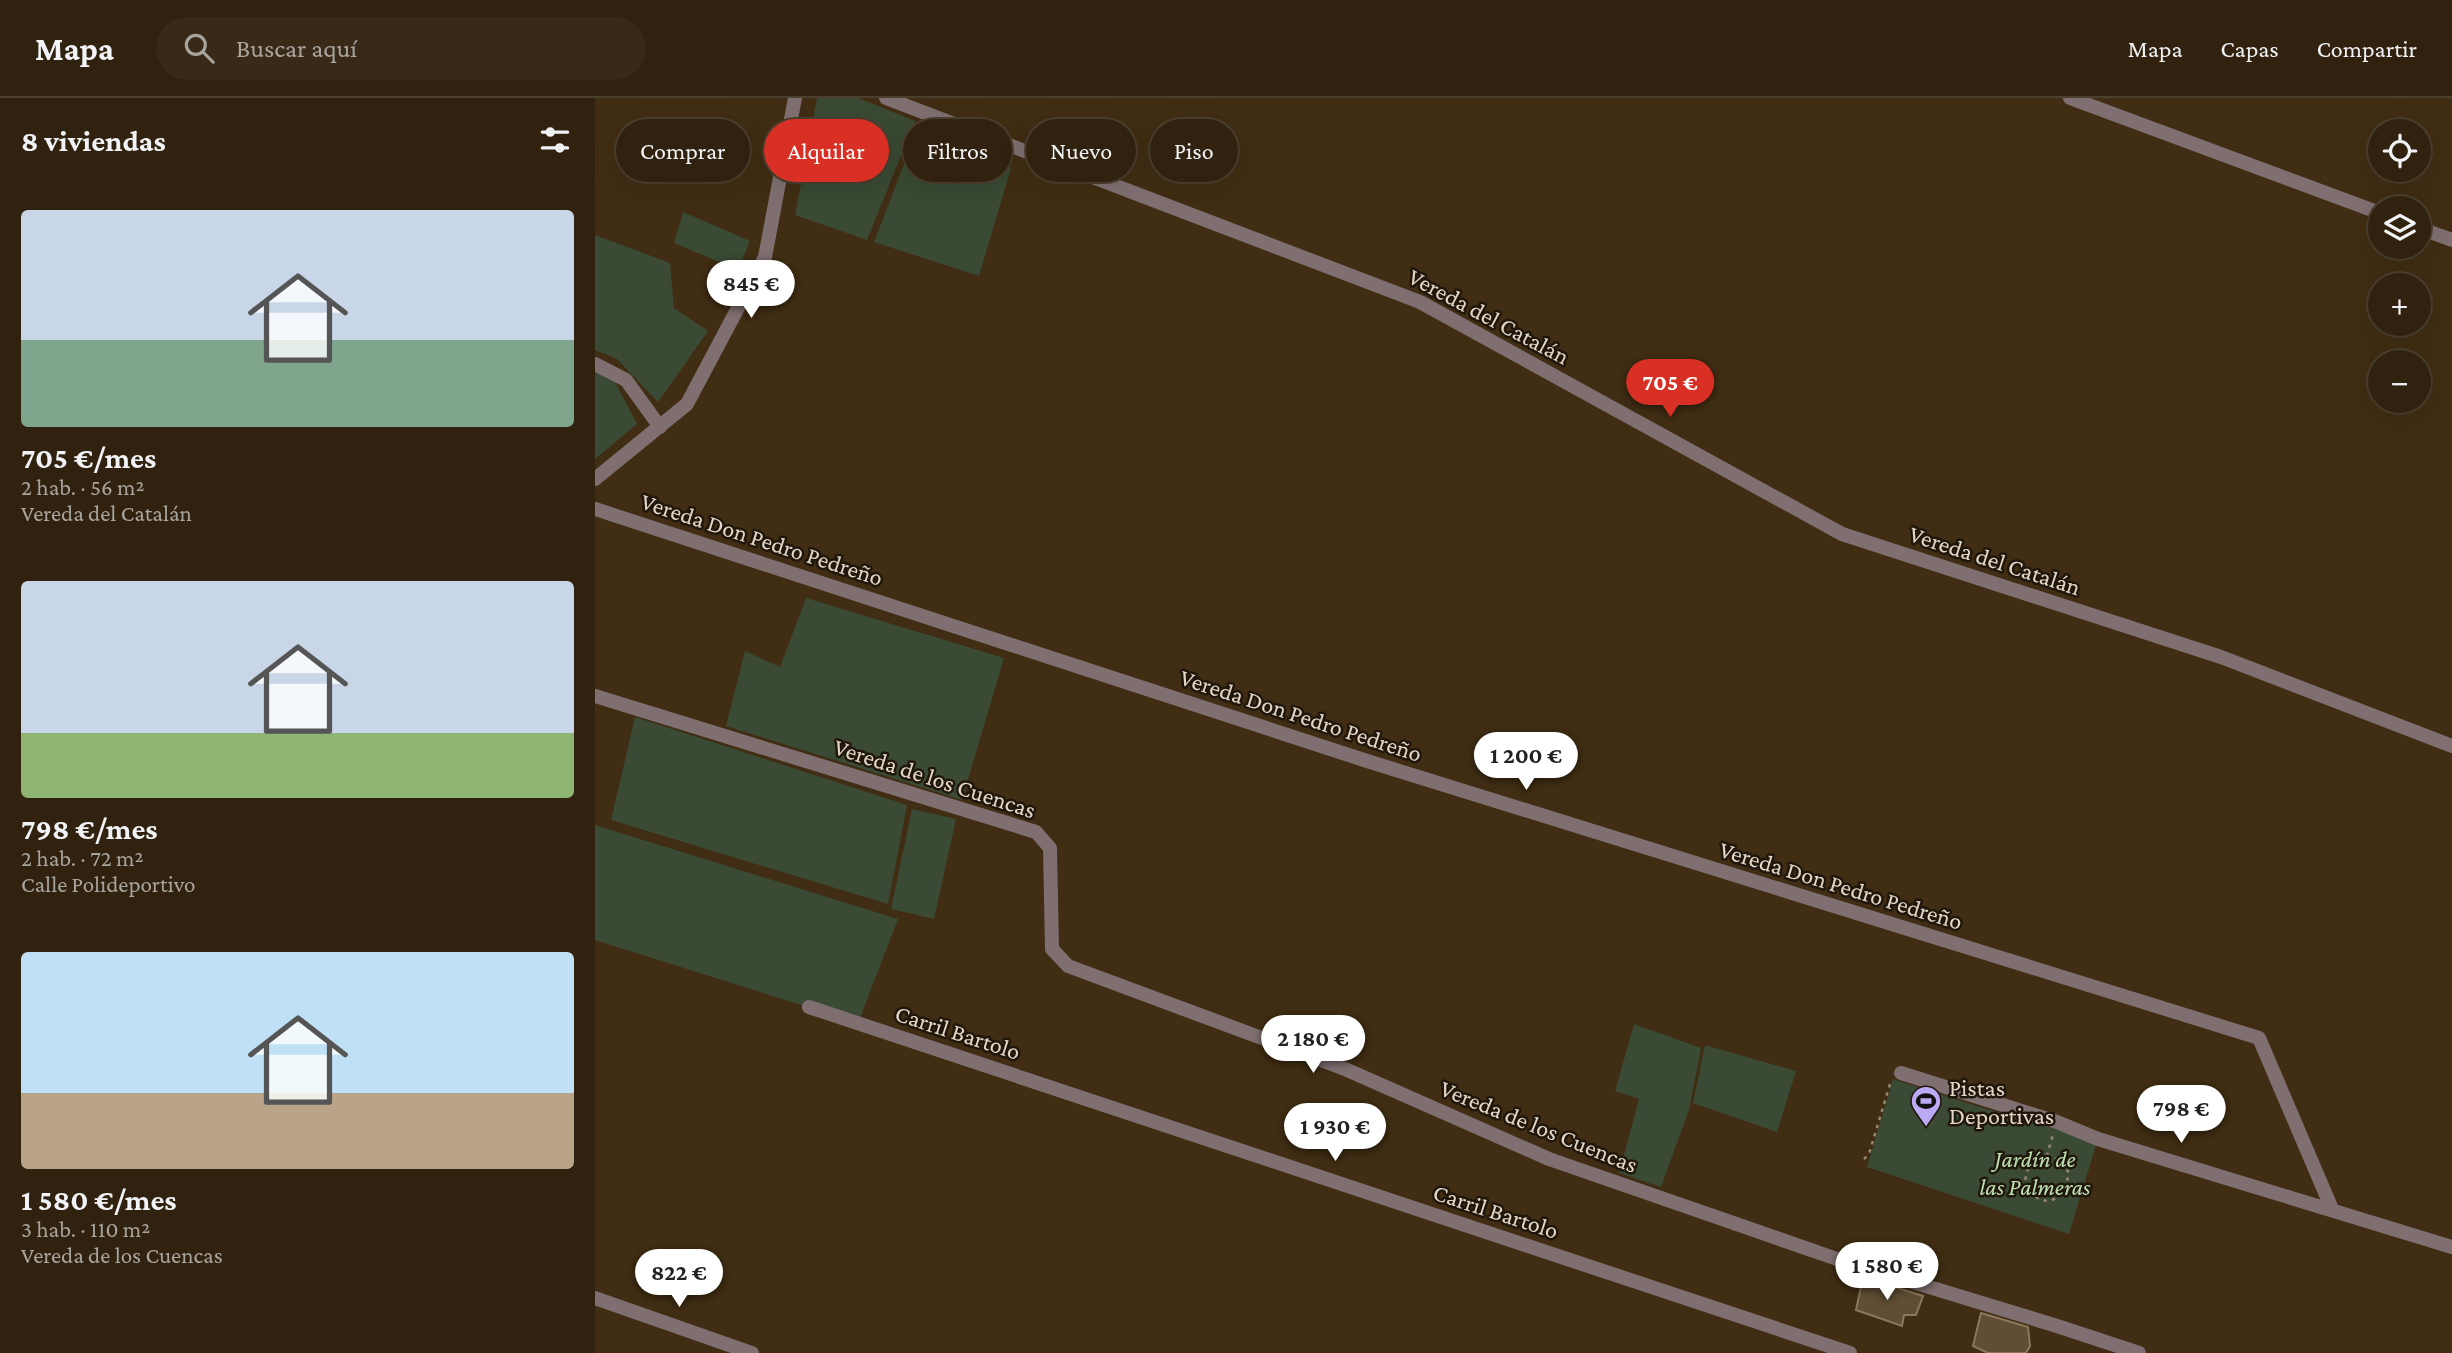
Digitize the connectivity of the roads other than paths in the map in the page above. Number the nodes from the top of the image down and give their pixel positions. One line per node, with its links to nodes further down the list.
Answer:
1 (795, 98): 8 (street)
2 (886, 98): 12 (street, Vereda del Catalán)
3 (2070, 98): 4 (street)
4 (2368, 209)
5 (2431, 232): 6 (street)
6 (2452, 240)
7 (595, 364): 8 (street)
8 (660, 427): 9 (street)
9 (595, 479)
10 (595, 509): 15 (street, Vereda Don Pedro Pedreño)
11 (595, 696): 20 (street, Vereda de los Cuencas)
12 (2452, 746)
13 (809, 1007): 19 (street, Carril Bartolo)
14 (1895, 1078): 15 (street)
15 (2332, 1209): 16 (street)
16 (2452, 1247)
17 (595, 1298): 18 (street)
18 (752, 1353)
19 (1850, 1353)
20 (2139, 1353)

